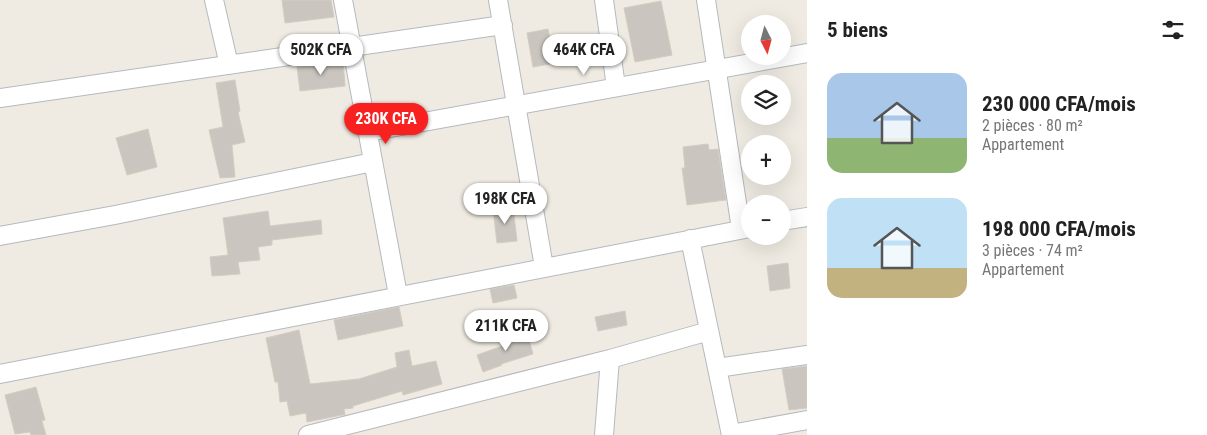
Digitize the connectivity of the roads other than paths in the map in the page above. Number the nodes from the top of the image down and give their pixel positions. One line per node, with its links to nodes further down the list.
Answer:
1 (214, 0): 9 (street)
2 (343, 0): 7 (street)
3 (498, 0): 6 (street)
4 (604, 0): 11 (street)
5 (706, 0): 10 (street)
6 (503, 25): 7 (street); 13 (street)
7 (352, 47): 9 (street); 14 (street)
8 (807, 53): 10 (street)
9 (229, 65): 12 (street)
10 (716, 69): 11 (street); 16 (street)
11 (616, 87): 13 (street)
12 (0, 98)
13 (516, 105): 14 (street); 22 (street)
14 (368, 132): 15 (street)
15 (373, 162): 20 (street); 23 (street)
16 (741, 202)
17 (807, 217): 18 (street)
18 (791, 220)
19 (741, 230): 21 (street)
20 (0, 236)
21 (690, 239): 22 (street); 24 (street)
22 (544, 267): 23 (street)
23 (398, 295): 28 (street)
24 (709, 331): 26 (street); 27 (street)
25 (807, 355): 27 (street)
26 (610, 359): 31 (street); 32 (street)
27 (717, 368): 30 (street)
28 (0, 374)
29 (807, 420): 30 (street)
30 (731, 434)
31 (308, 435)
32 (604, 435)

